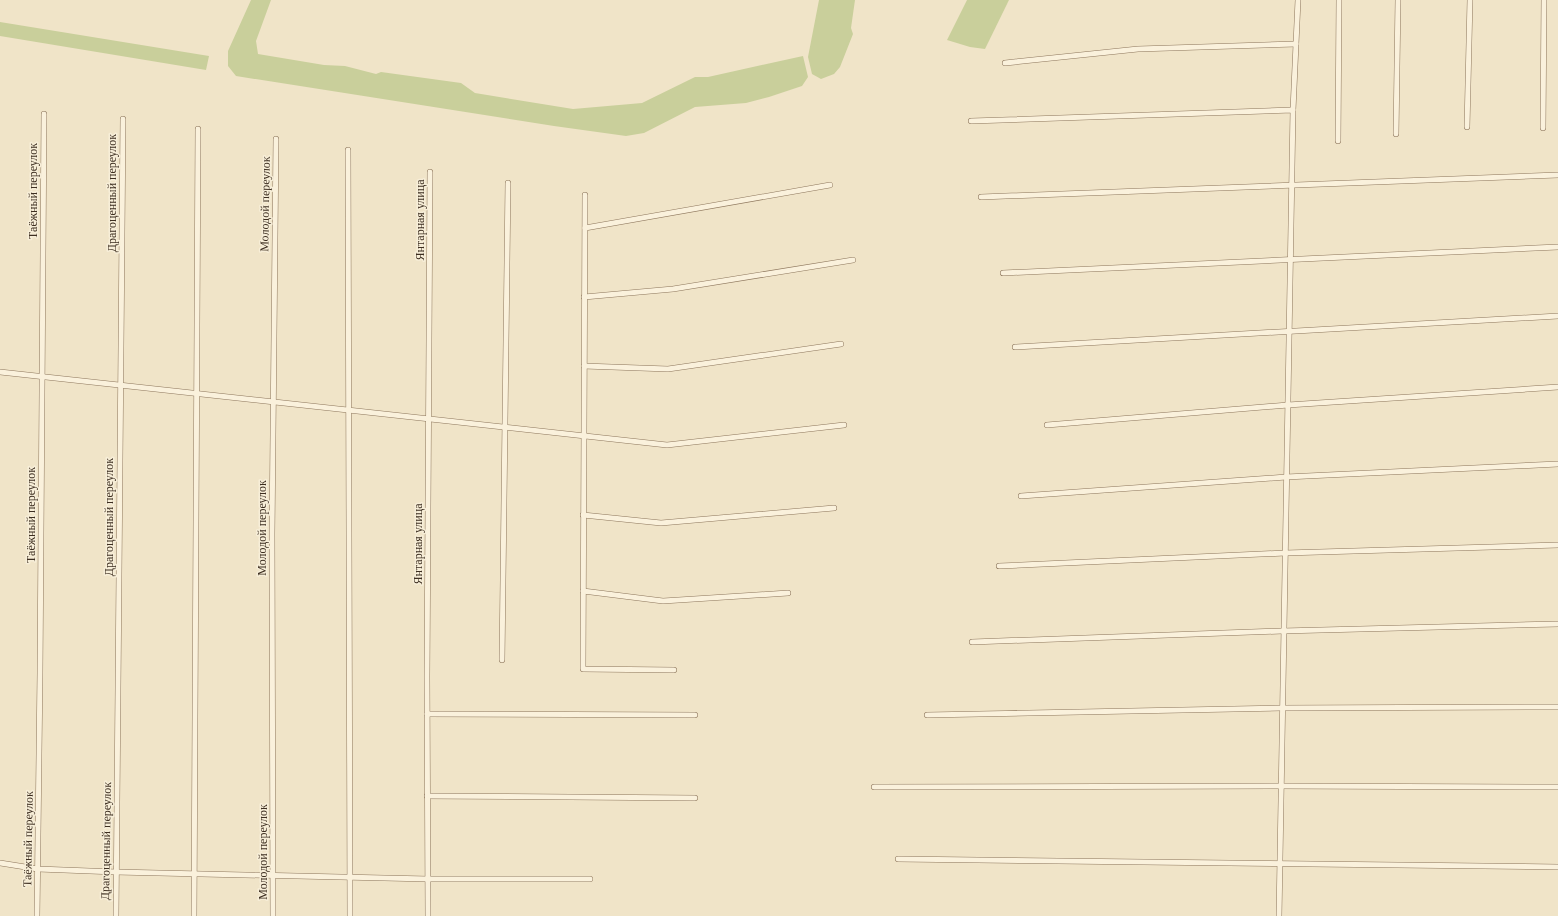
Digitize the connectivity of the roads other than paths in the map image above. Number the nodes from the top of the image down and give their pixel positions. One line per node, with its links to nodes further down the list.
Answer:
1 (1298, 0): 6 (street)
2 (1339, 0): 17 (street)
3 (1398, 0): 15 (street)
4 (1470, 0): 12 (street)
5 (1544, 0): 13 (street)
6 (1296, 44): 7 (street); 8 (street)
7 (1005, 63)
8 (1293, 110): 11 (street); 23 (street)
9 (44, 114): 38 (street, Таёжный переулок)
10 (122, 119): 39 (street, Драгоценный переулок)
11 (971, 121)
12 (1467, 127)
13 (1543, 128)
14 (198, 129): 41 (street)
15 (1396, 134)
16 (276, 139): 42 (street, Молодой переулок)
17 (1338, 141)
18 (348, 150): 44 (street)
19 (430, 172): 45 (street, Янтарная улица)
20 (1558, 175): 23 (street)
21 (508, 183): 48 (street)
22 (830, 185): 26 (street)
23 (1292, 185): 25 (street); 28 (street)
24 (585, 195): 26 (street)
25 (981, 197)
26 (585, 228): 31 (street)
27 (1558, 247): 28 (street)
28 (1290, 259): 30 (street); 33 (street)
29 (853, 260): 31 (street)
30 (1003, 272)
31 (584, 297): 36 (street)
32 (1558, 316): 33 (street)
33 (1289, 332): 35 (street); 43 (street)
34 (841, 344): 36 (street)
35 (1015, 347)
36 (584, 366): 49 (street)
37 (0, 372): 38 (street)
38 (42, 377): 39 (street); 79 (street, Таёжный переулок)
39 (120, 385): 41 (street); 80 (street, Драгоценный переулок)
40 (1558, 388): 43 (street)
41 (196, 393): 42 (street); 81 (street)
42 (273, 402): 44 (street); 82 (street, Молодой переулок)
43 (1288, 405): 47 (street); 51 (street)
44 (348, 409): 45 (street); 83 (street)
45 (428, 419): 48 (street); 67 (street, Янтарная улица)
46 (844, 425): 49 (street)
47 (1047, 425)
48 (505, 427): 49 (street); 63 (street)
49 (583, 436): 54 (street)
50 (1558, 464): 51 (street)
51 (1286, 477): 52 (street); 56 (street)
52 (1021, 496)
53 (834, 508): 54 (street)
54 (583, 515): 58 (street)
55 (1558, 545): 56 (street)
56 (1285, 553): 57 (street); 61 (street)
57 (999, 566)
58 (583, 592): 59 (street); 64 (street)
59 (788, 593)
60 (1558, 624): 61 (street)
61 (1282, 631): 62 (street); 66 (street)
62 (972, 642)
63 (502, 660)
64 (674, 670)
65 (1558, 707): 66 (street)
66 (1281, 708): 68 (street); 70 (street)
67 (427, 714): 69 (street); 73 (street, Янтарная улица)
68 (927, 714)
69 (695, 715)
70 (1281, 786): 71 (street); 72 (street); 77 (street)
71 (874, 787)
72 (1558, 788)
73 (427, 796): 74 (street); 84 (street, Янтарная улица)
74 (695, 798)
75 (898, 859): 77 (street)
76 (0, 863): 79 (street)
77 (1280, 863): 78 (street); 92 (street)
78 (1558, 866)
79 (38, 869): 80 (street); 86 (street, Таёжный переулок)
80 (116, 872): 81 (street); 87 (street, Драгоценный переулок)
81 (194, 873): 82 (street); 88 (street)
82 (273, 874): 83 (street); 89 (street, Молодой переулок)
83 (350, 876): 84 (street); 90 (street)
84 (428, 879): 85 (street); 91 (street, Янтарная улица)
85 (590, 879)
86 (36, 916)
87 (116, 916)
88 (194, 916)
89 (273, 916)
90 (350, 916)
91 (428, 916)
92 (1279, 916)

